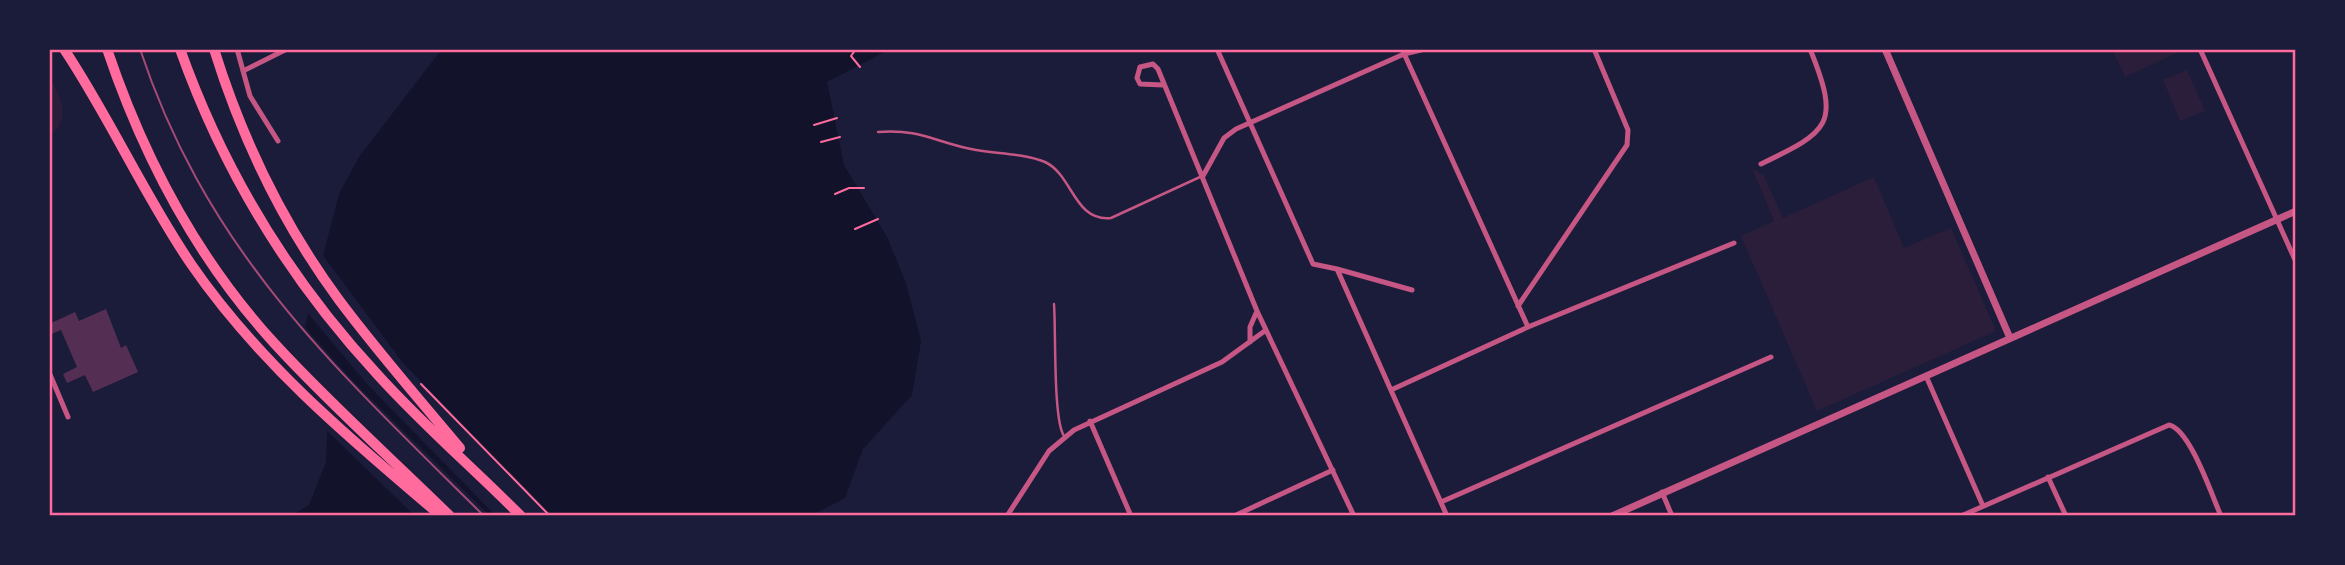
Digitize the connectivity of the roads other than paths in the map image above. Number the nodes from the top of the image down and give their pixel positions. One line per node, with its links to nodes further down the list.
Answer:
1 (64, 49): 47 (highway)
2 (107, 49): 48 (highway)
3 (180, 49): 43 (highway)
4 (214, 49): 43 (highway)
5 (237, 49): 14 (street)
6 (287, 49): 14 (street)
7 (1217, 49): 16 (street)
8 (1425, 49): 13 (street)
9 (1594, 49): 28 (street)
10 (1810, 49): 19 (street)
11 (1885, 49): 32 (street)
12 (2200, 49): 22 (street)
13 (1403, 52): 16 (street); 28 (street)
14 (243, 71): 18 (street)
15 (1163, 85): 15 (street); 20 (street)
16 (1249, 122): 20 (street); 25 (street)
17 (877, 132): 20 (lane)
18 (278, 141)
19 (1761, 164)
20 (1203, 176): 29 (street)
21 (2296, 211): 22 (street)
22 (2276, 220): 24 (street); 32 (street)
23 (1734, 243): 30 (street)
24 (2296, 262)
25 (1337, 269): 26 (street); 37 (street)
26 (1412, 290)
27 (1054, 304): 40 (lane)
28 (1518, 306): 30 (street)
29 (1257, 311): 31 (street); 33 (street)
30 (1528, 327): 37 (street)
31 (1266, 330): 33 (street); 41 (street)
32 (2010, 338): 36 (street)
33 (1250, 341): 39 (street)
34 (1771, 357): 45 (street)
35 (49, 372): 38 (street)
36 (1926, 376): 44 (street); 46 (street)
37 (1391, 390): 45 (street)
38 (68, 417)
39 (1090, 421): 40 (street); 51 (street)
40 (1065, 437): 50 (street)
41 (1333, 470): 52 (street); 53 (street)
42 (2048, 477): 46 (street); 58 (street); 59 (street)
43 (493, 488): 49 (highway)
44 (1662, 492): 55 (street); 56 (street)
45 (1441, 502): 54 (street)
46 (1983, 506): 57 (street)
47 (441, 516)
48 (450, 516)
49 (521, 516)
50 (1007, 516)
51 (1131, 516)
52 (1234, 516)
53 (1354, 516)
54 (1447, 516)
55 (1612, 516)
56 (1672, 516)
57 (1961, 516)
58 (2066, 516)
59 (2221, 516)

